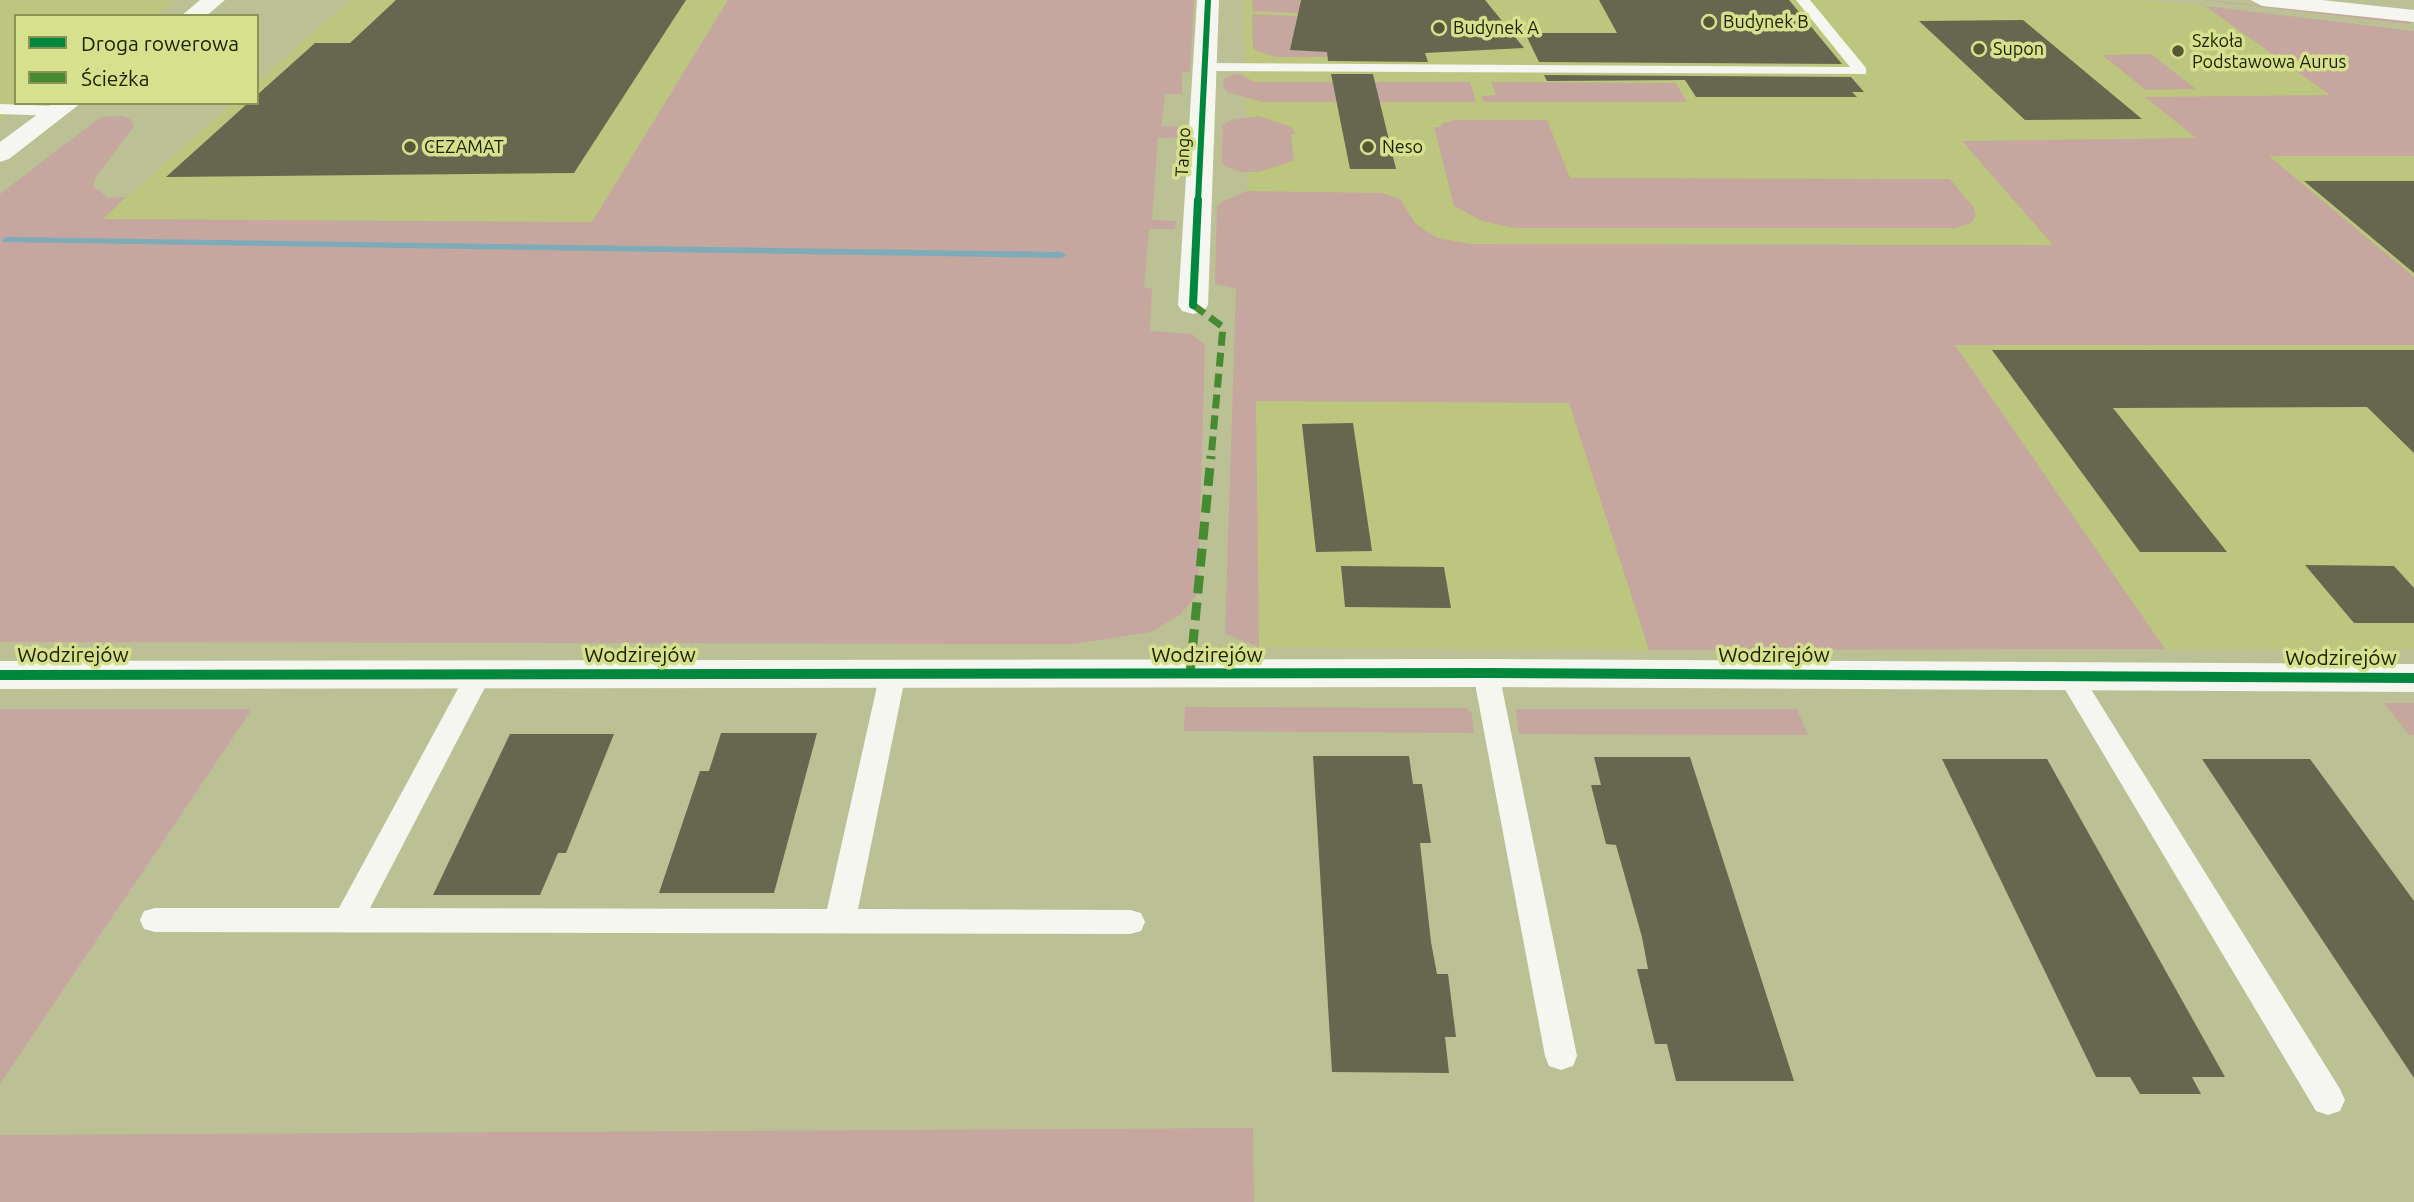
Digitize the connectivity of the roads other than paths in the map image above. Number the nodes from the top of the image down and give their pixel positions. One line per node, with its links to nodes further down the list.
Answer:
1 (214, 0): 7 (street)
2 (1208, 0): 9 (street, Tango)
3 (1803, 0): 9 (lane)
4 (2262, 0): 8 (street)
5 (2380, 0): 6 (street)
6 (2414, 4)
7 (195, 14)
8 (2414, 16)
9 (1205, 67): 13 (street, Tango)
10 (64, 107): 11 (lane); 12 (street)
11 (0, 109)
12 (0, 154)
13 (1192, 305)
14 (893, 673): 15 (street, Wodzirejów); 16 (street, Wodzirejów); 22 (lane)
15 (1486, 673): 18 (street, Wodzirejów); 24 (lane)
16 (479, 674): 17 (street, Wodzirejów); 21 (lane)
17 (0, 675)
18 (2070, 676): 19 (street, Wodzirejów); 25 (lane)
19 (2414, 678)
20 (155, 920): 21 (lane)
21 (348, 921): 22 (lane)
22 (840, 922): 23 (lane)
23 (1130, 922)
24 (1561, 1056)
25 (2328, 1100)

